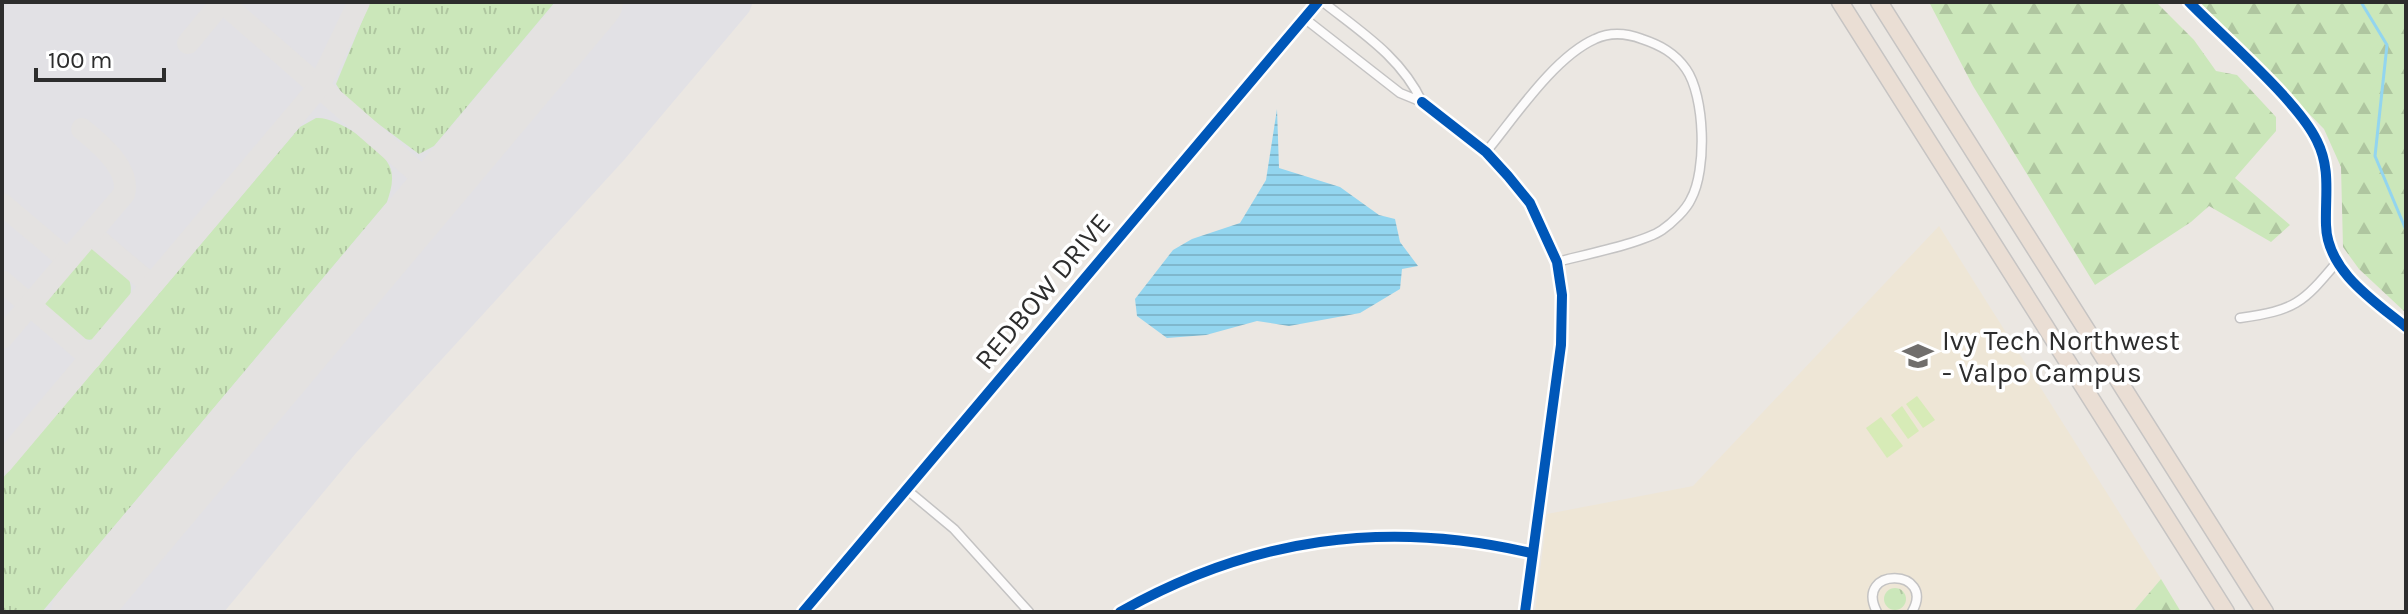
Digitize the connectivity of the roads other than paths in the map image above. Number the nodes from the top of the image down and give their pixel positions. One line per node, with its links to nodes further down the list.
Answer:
1 (1321, 2): 6 (street, REDBOW DRIVE); 8 (street)
2 (1840, 2): 22 (highway)
3 (1879, 2): 7 (highway)
4 (1891, 2): 7 (highway)
5 (2189, 2): 11 (street)
6 (1304, 18): 8 (street); 14 (street, REDBOW DRIVE)
7 (1939, 98): 23 (highway)
8 (1422, 102): 9 (street)
9 (1486, 152): 10 (street); 10 (street)
10 (1557, 262): 15 (street)
11 (2337, 262): 12 (street); 13 (street)
12 (2240, 318)
13 (2406, 327)
14 (906, 489): 16 (street, REDBOW DRIVE); 17 (street)
15 (1531, 553): 18 (street); 19 (street)
16 (803, 612)
17 (1029, 612)
18 (1120, 612)
19 (1525, 612)
20 (1876, 612): 21 (street)
21 (1912, 612)
22 (2226, 612)
23 (2265, 612)

